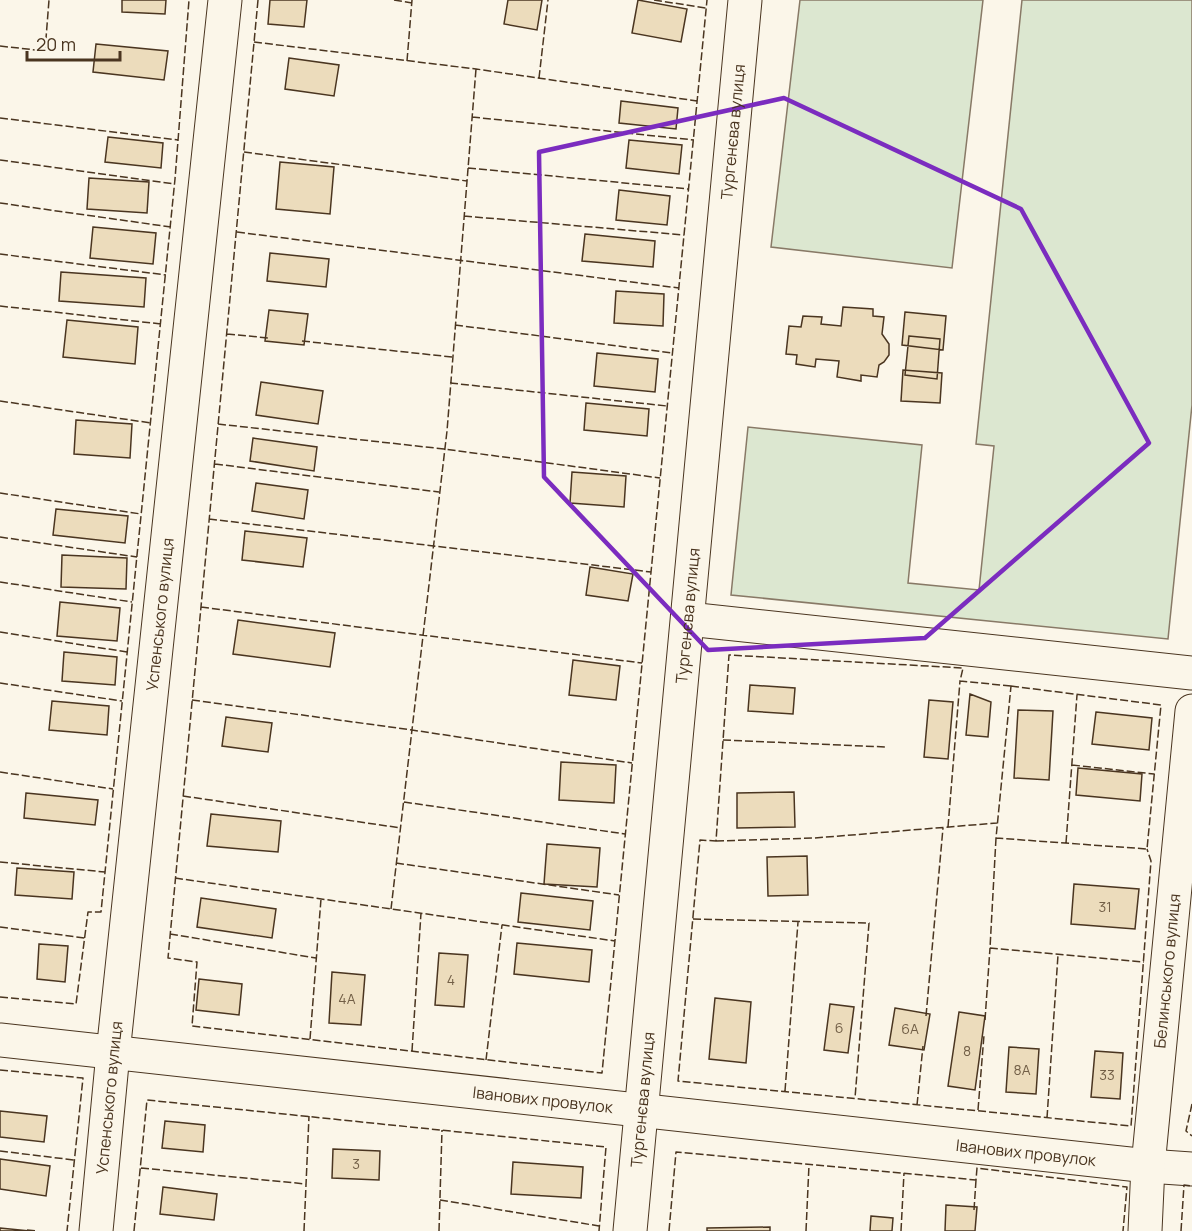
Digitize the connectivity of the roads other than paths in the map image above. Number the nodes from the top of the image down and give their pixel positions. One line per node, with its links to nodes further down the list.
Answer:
1 (225, 0): 7 (street, Успенського вулиця)
2 (745, 0): 3 (street, Тургенєва вулиця)
3 (688, 619): 4 (street); 8 (street, Тургенєва вулиця)
4 (1192, 674)
5 (1192, 711): 9 (street, Белинського вулиця)
6 (0, 1040): 7 (street, Іванових провулок)
7 (113, 1053): 8 (street, Іванових провулок); 11 (street, Успенського вулиця)
8 (640, 1111): 9 (street, Іванових провулок); 12 (street, Тургенєва вулиця)
9 (1148, 1166): 10 (street, Іванових провулок); 13 (street, Белинського вулиця)
10 (1192, 1169)
11 (96, 1231)
12 (630, 1231)
13 (1145, 1231)

